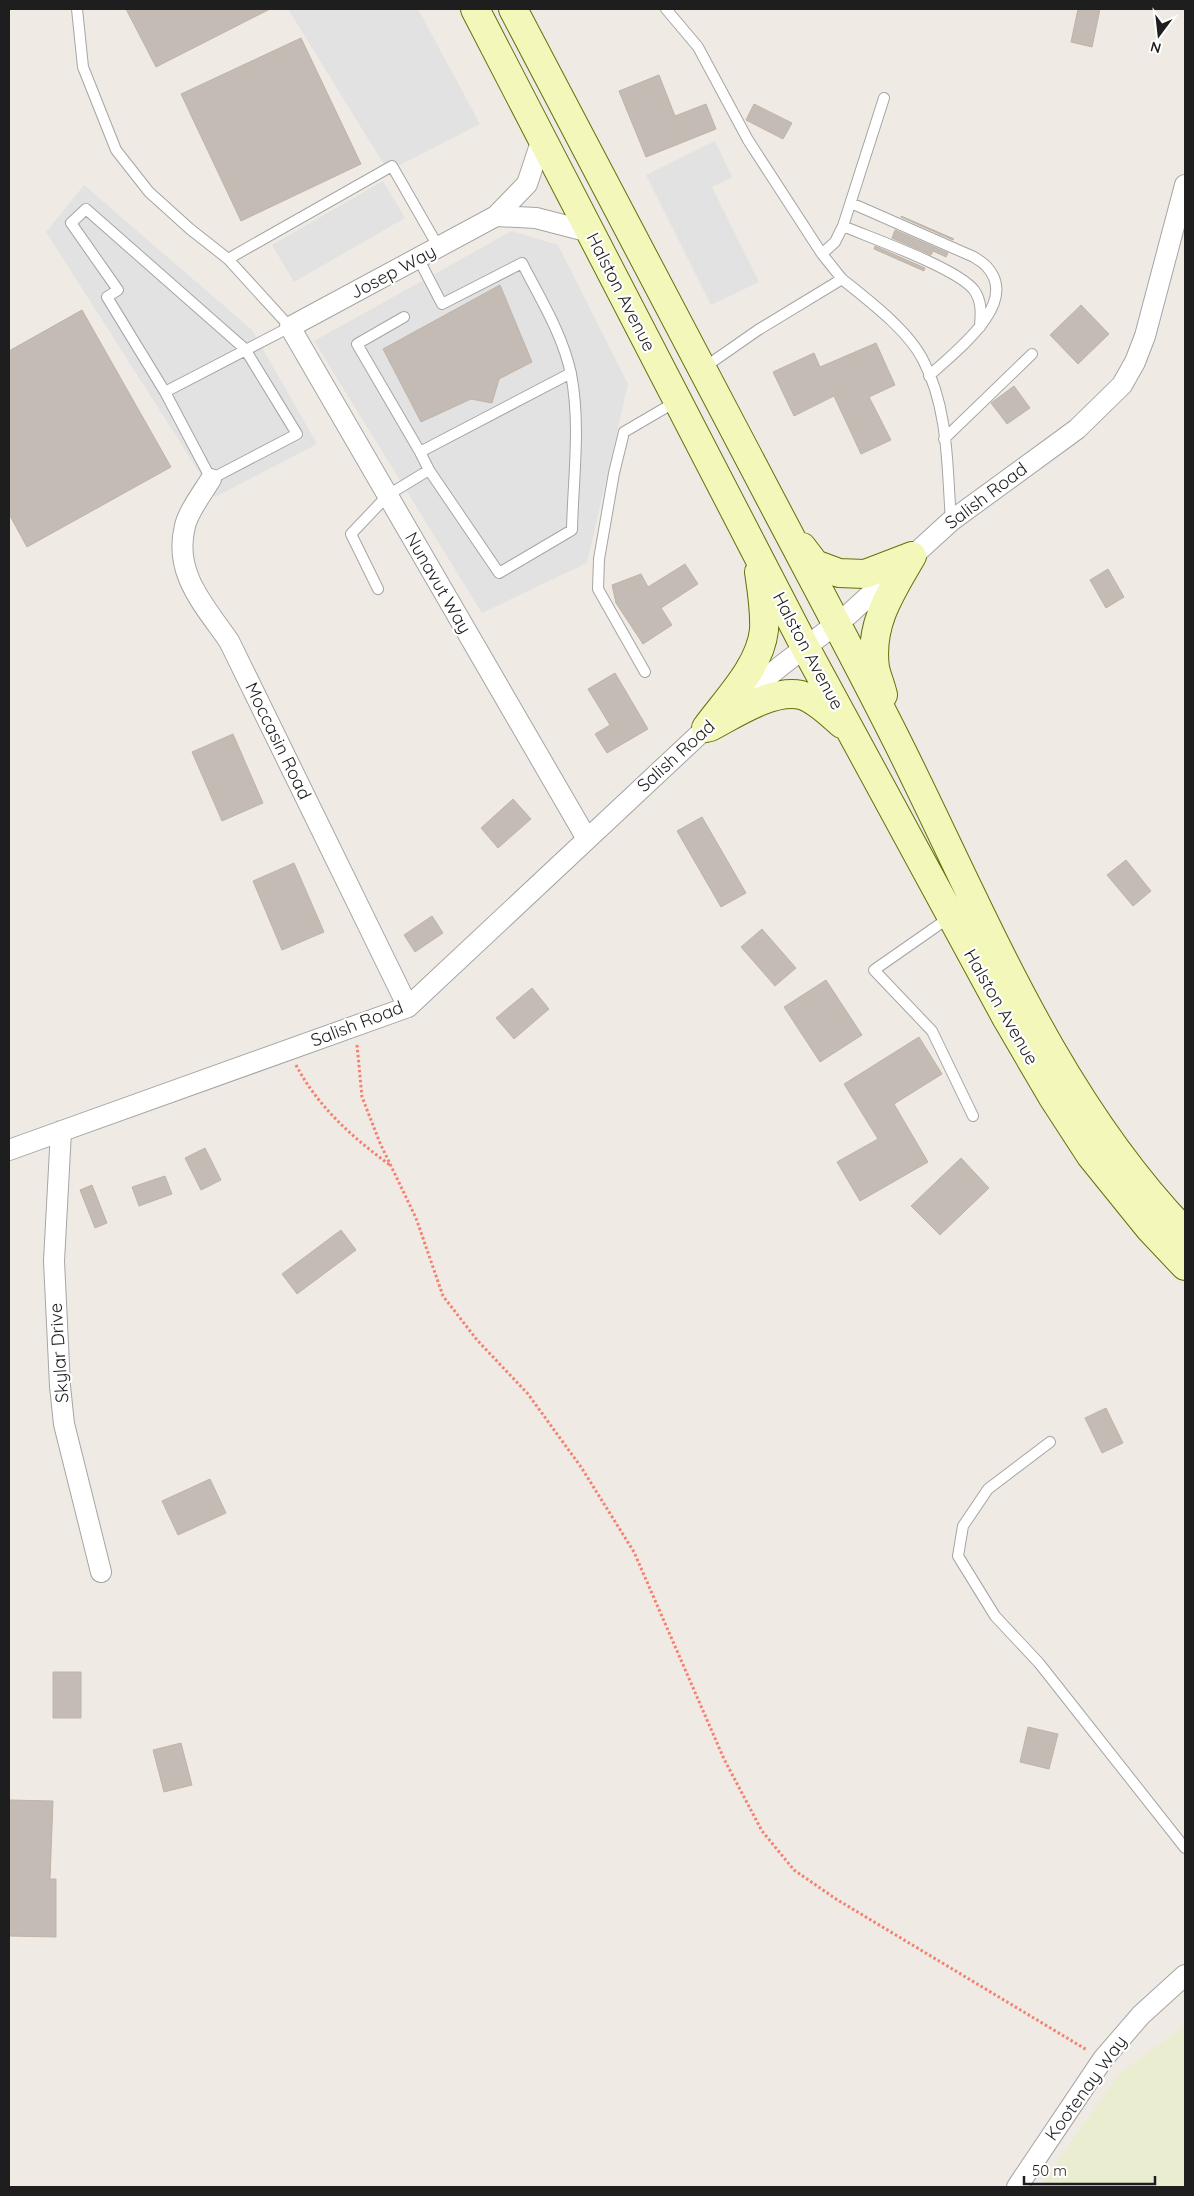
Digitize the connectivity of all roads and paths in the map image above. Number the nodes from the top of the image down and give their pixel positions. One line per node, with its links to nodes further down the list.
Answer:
1 (77, 9): 15 (lane)
2 (474, 9): 6 (main road, Halston Avenue)
3 (513, 9): 22 (main road, Halston Avenue)
4 (666, 9): 13 (lane)
5 (884, 98): 8 (lane)
6 (542, 139): 9 (street, Josep Way); 11 (main road, Halston Avenue)
7 (1185, 186): 32 (street, Salish Road)
8 (851, 203): 10 (lane); 19 (lane)
9 (496, 216): 11 (street); 12 (street, Josep Way)
10 (843, 226): 13 (lane); 19 (lane)
11 (590, 232): 26 (main road, Halston Avenue)
12 (439, 248): 14 (street, Josep Way); 15 (lane)
13 (822, 254): 16 (lane)
14 (418, 258): 18 (street, Josep Way); 23 (lane)
15 (228, 259): 18 (lane)
16 (842, 279): 22 (lane); 24 (lane)
17 (404, 317): 28 (lane)
18 (290, 327): 20 (lane); 31 (street, Nunavut Way)
19 (980, 327): 24 (lane)
20 (245, 349): 25 (lane); 25 (lane); 30 (lane)
21 (1032, 354): 27 (lane)
22 (702, 369): 33 (main road, Halston Avenue)
23 (571, 373): 28 (lane); 29 (lane)
24 (929, 376): 27 (lane)
25 (165, 392): 30 (lane)
26 (678, 401): 34 (main road, Halston Avenue); 39 (lane)
27 (944, 438): 32 (lane)
28 (420, 452): 29 (lane)
29 (429, 470): 31 (lane)
30 (211, 479): 45 (street, Moccasin Road)
31 (388, 496): 36 (lane); 43 (street, Nunavut Way)
32 (951, 521): 35 (street, Salish Road)
33 (783, 522): 35 (main road); 37 (main road, Halston Avenue)
34 (755, 551): 38 (main road, Halston Avenue); 40 (main road)
35 (912, 556): 37 (street, Salish Road); 42 (main road)
36 (378, 589)
37 (836, 624): 38 (street, Salish Road); 42 (main road, Halston Avenue)
38 (805, 647): 40 (street, Salish Road); 41 (main road, Halston Avenue)
39 (645, 672)
40 (706, 728): 41 (main road); 43 (street, Salish Road)
41 (849, 730): 44 (main road, Halston Avenue)
42 (897, 742): 52 (main road, Halston Avenue)
43 (586, 839): 45 (street, Salish Road)
44 (950, 916): 48 (lane); 53 (main road, Halston Avenue)
45 (408, 1006): 46 (street, Salish Road)
46 (357, 1025): 47 (street, Salish Road); 51 (path)
47 (288, 1049): 49 (street, Salish Road); 51 (path)
48 (973, 1116)
49 (61, 1131): 50 (street, Salish Road); 55 (street, Skylar Drive)
50 (9, 1150)
51 (391, 1165): 58 (path)
52 (1185, 1232)
53 (1185, 1266)
54 (1050, 1442): 56 (lane)
55 (101, 1572)
56 (1185, 1848)
57 (1185, 1975): 58 (street, Kootenay Way)
58 (1103, 2059): 59 (street, Kootenay Way)
59 (1018, 2187)

